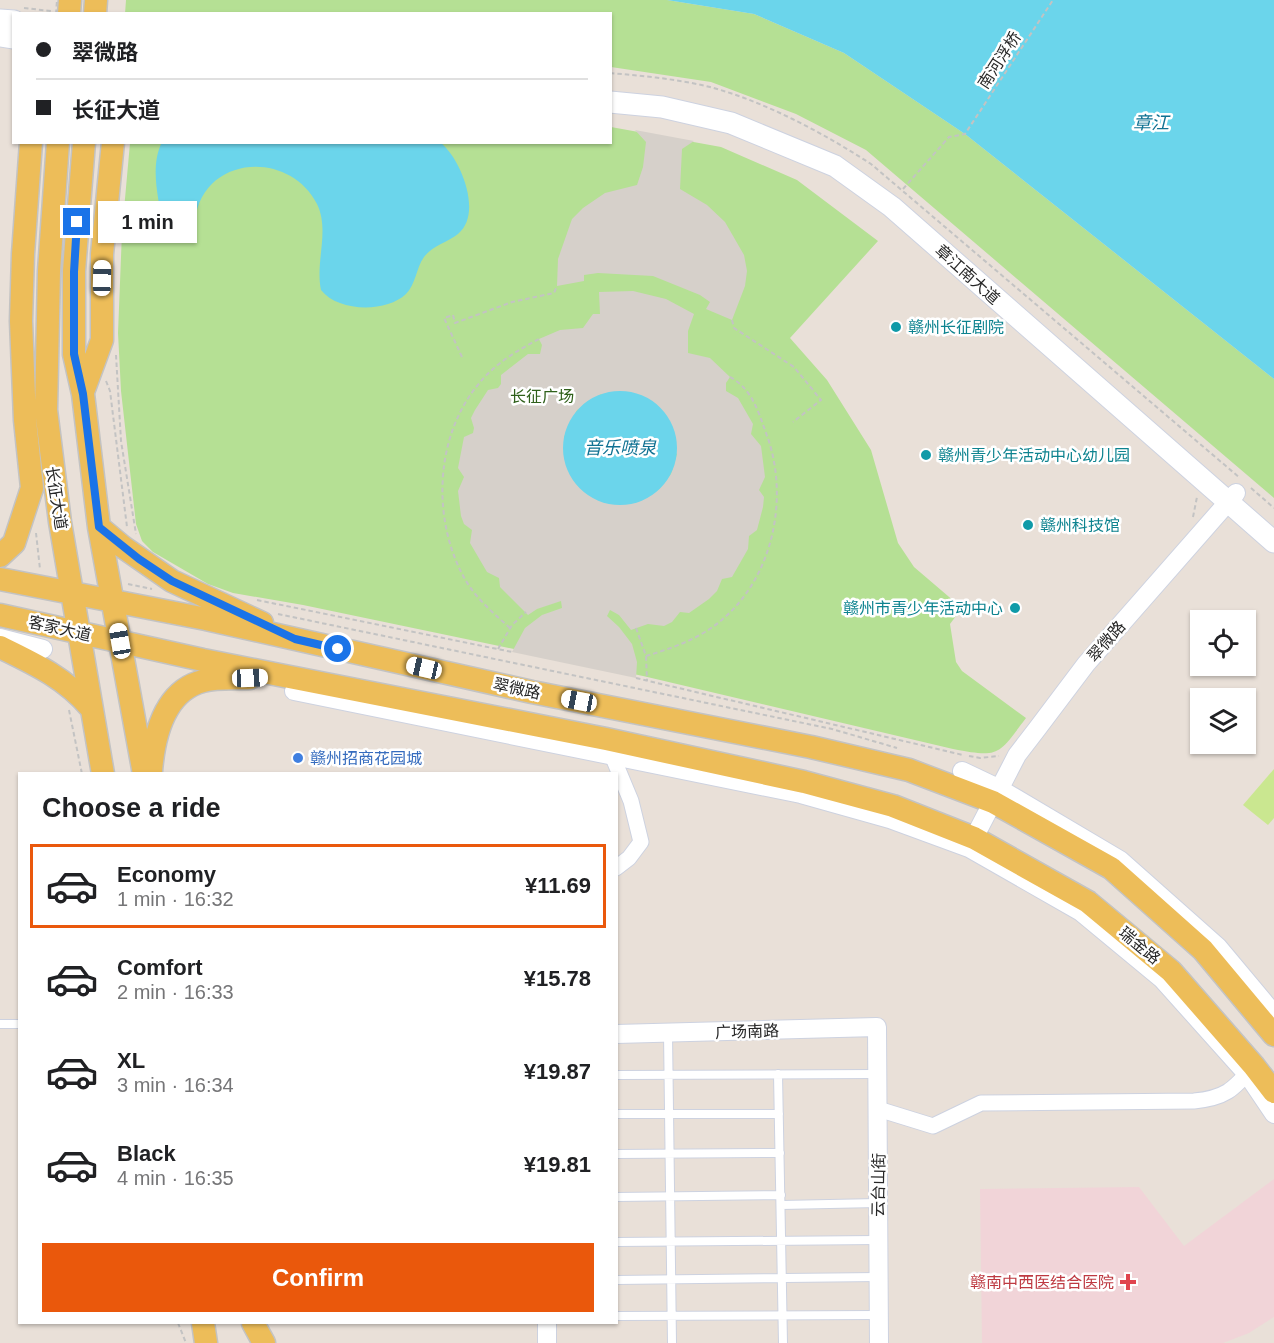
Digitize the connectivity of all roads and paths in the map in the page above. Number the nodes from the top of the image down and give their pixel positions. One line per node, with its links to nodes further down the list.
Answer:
1 (57, 0): 3 (path, bridge)
2 (1053, 0): 11 (path, 南河浮桥)
3 (64, 10): 4 (path)
4 (40, 12)
5 (612, 88): 25 (main road, 章江南大道)
6 (612, 102): 25 (main road, 章江南大道)
7 (31, 144): 19 (main road)
8 (58, 144): 14 (main road, 长征大道)
9 (84, 144): 20 (main road)
10 (112, 144): 16 (main road)
11 (903, 189)
12 (557, 286): 17 (path)
13 (732, 320): 21 (path)
14 (48, 337): 19 (main road); 23 (main road, 长征大道)
15 (539, 339): 42 (path)
16 (106, 353): 20 (main road); 29 (path); 30 (path)
17 (462, 357)
18 (730, 377): 52 (path)
19 (24, 390): 22 (main road)
20 (83, 394): 28 (main road)
21 (793, 422)
22 (27, 438): 23 (main road); 32 (main road)
23 (53, 474): 36 (main road, 长征大道)
24 (1196, 494): 26 (path)
25 (1232, 498): 27 (main road, 章江南大道); 31 (main road, 章江南大道); 65 (street, 翠微路)
26 (1189, 524)
27 (1274, 525)
28 (99, 527): 38 (main road); 46 (main road)
29 (127, 531)
30 (137, 536)
31 (1274, 542)
32 (0, 556)
33 (0, 579): 36 (main road)
34 (142, 587): 35 (path)
35 (162, 591)
36 (72, 592): 38 (main road, 翠微路); 44 (main road, 长征大道)
37 (253, 600): 50 (path)
38 (113, 601): 46 (main road, 翠微路); 47 (main road)
39 (526, 612): 42 (path)
40 (274, 614): 58 (path)
41 (0, 615): 44 (main road, 客家大道)
42 (510, 628): 50 (path)
43 (636, 628): 52 (path)
44 (78, 632): 47 (main road, 客家大道); 56 (main road, 长征大道)
45 (0, 638): 49 (street)
46 (295, 639): 65 (main road, 翠微路)
47 (120, 641): 55 (main road, 翠微路); 63 (main road)
48 (0, 647): 56 (main road)
49 (43, 649)
50 (498, 649): 51 (path)
51 (512, 652)
52 (646, 656): 54 (path)
53 (636, 678): 54 (path)
54 (647, 681): 59 (path)
55 (294, 683): 57 (main road, 翠微路); 64 (main road)
56 (79, 706): 61 (path); 62 (main road, 长征大道)
57 (609, 748): 66 (main road, 翠微路); 67 (street); 75 (street)
58 (904, 750)
59 (1002, 754)
60 (962, 771): 65 (street)
61 (82, 772)
62 (102, 772)
63 (144, 772)
64 (150, 772)
65 (997, 796): 66 (street, 翠微路); 68 (street); 74 (main road)
66 (974, 838): 75 (main road, 瑞金路)
67 (618, 866)
68 (1274, 1014)
69 (0, 1024): 70 (lane)
70 (18, 1024)
71 (877, 1027): 72 (street, 广场南路); 77 (street, 云台山街)
72 (668, 1033): 73 (street, 广场南路); 79 (lane)
73 (618, 1034)
74 (1274, 1035)
75 (1251, 1070): 80 (main road, 瑞金路); 81 (street); 85 (street)
76 (778, 1074): 77 (lane); 79 (lane); 84 (lane)
77 (878, 1074): 81 (street, 云台山街)
78 (618, 1075): 79 (lane)
79 (669, 1075): 83 (lane)
80 (1274, 1092)
81 (878, 1109): 92 (street, 云台山街)
82 (618, 1114): 83 (lane)
83 (669, 1114): 84 (lane); 86 (lane)
84 (779, 1114): 87 (lane)
85 (1274, 1114)
86 (670, 1153): 87 (lane); 88 (lane); 90 (lane)
87 (780, 1153): 89 (lane)
88 (618, 1154)
89 (781, 1195): 90 (lane); 93 (lane)
90 (670, 1196): 91 (lane); 97 (lane)
91 (618, 1197)
92 (878, 1203): 93 (lane); 94 (street, 云台山街)
93 (781, 1204): 95 (lane)
94 (877, 1240): 95 (lane); 98 (street, 云台山街)
95 (781, 1241): 97 (lane); 99 (lane)
96 (618, 1242): 97 (lane)
97 (671, 1242): 100 (lane)
98 (878, 1277): 99 (lane); 102 (street, 云台山街)
99 (782, 1278): 100 (lane); 105 (lane)
100 (671, 1279): 101 (lane); 104 (lane)
101 (618, 1280)
102 (879, 1315): 105 (lane); 120 (street, 云台山街)
103 (618, 1316): 104 (lane)
104 (672, 1316): 105 (lane); 118 (lane)
105 (782, 1316): 119 (lane)
106 (178, 1324): 112 (path)
107 (198, 1324): 113 (main road)
108 (203, 1324): 114 (main road)
109 (252, 1324): 115 (main road)
110 (253, 1324): 116 (main road)
111 (547, 1324): 117 (street)
112 (186, 1343)
113 (196, 1343)
114 (206, 1343)
115 (254, 1343)
116 (264, 1343)
117 (547, 1343)
118 (672, 1343)
119 (783, 1343)
120 (879, 1343)

